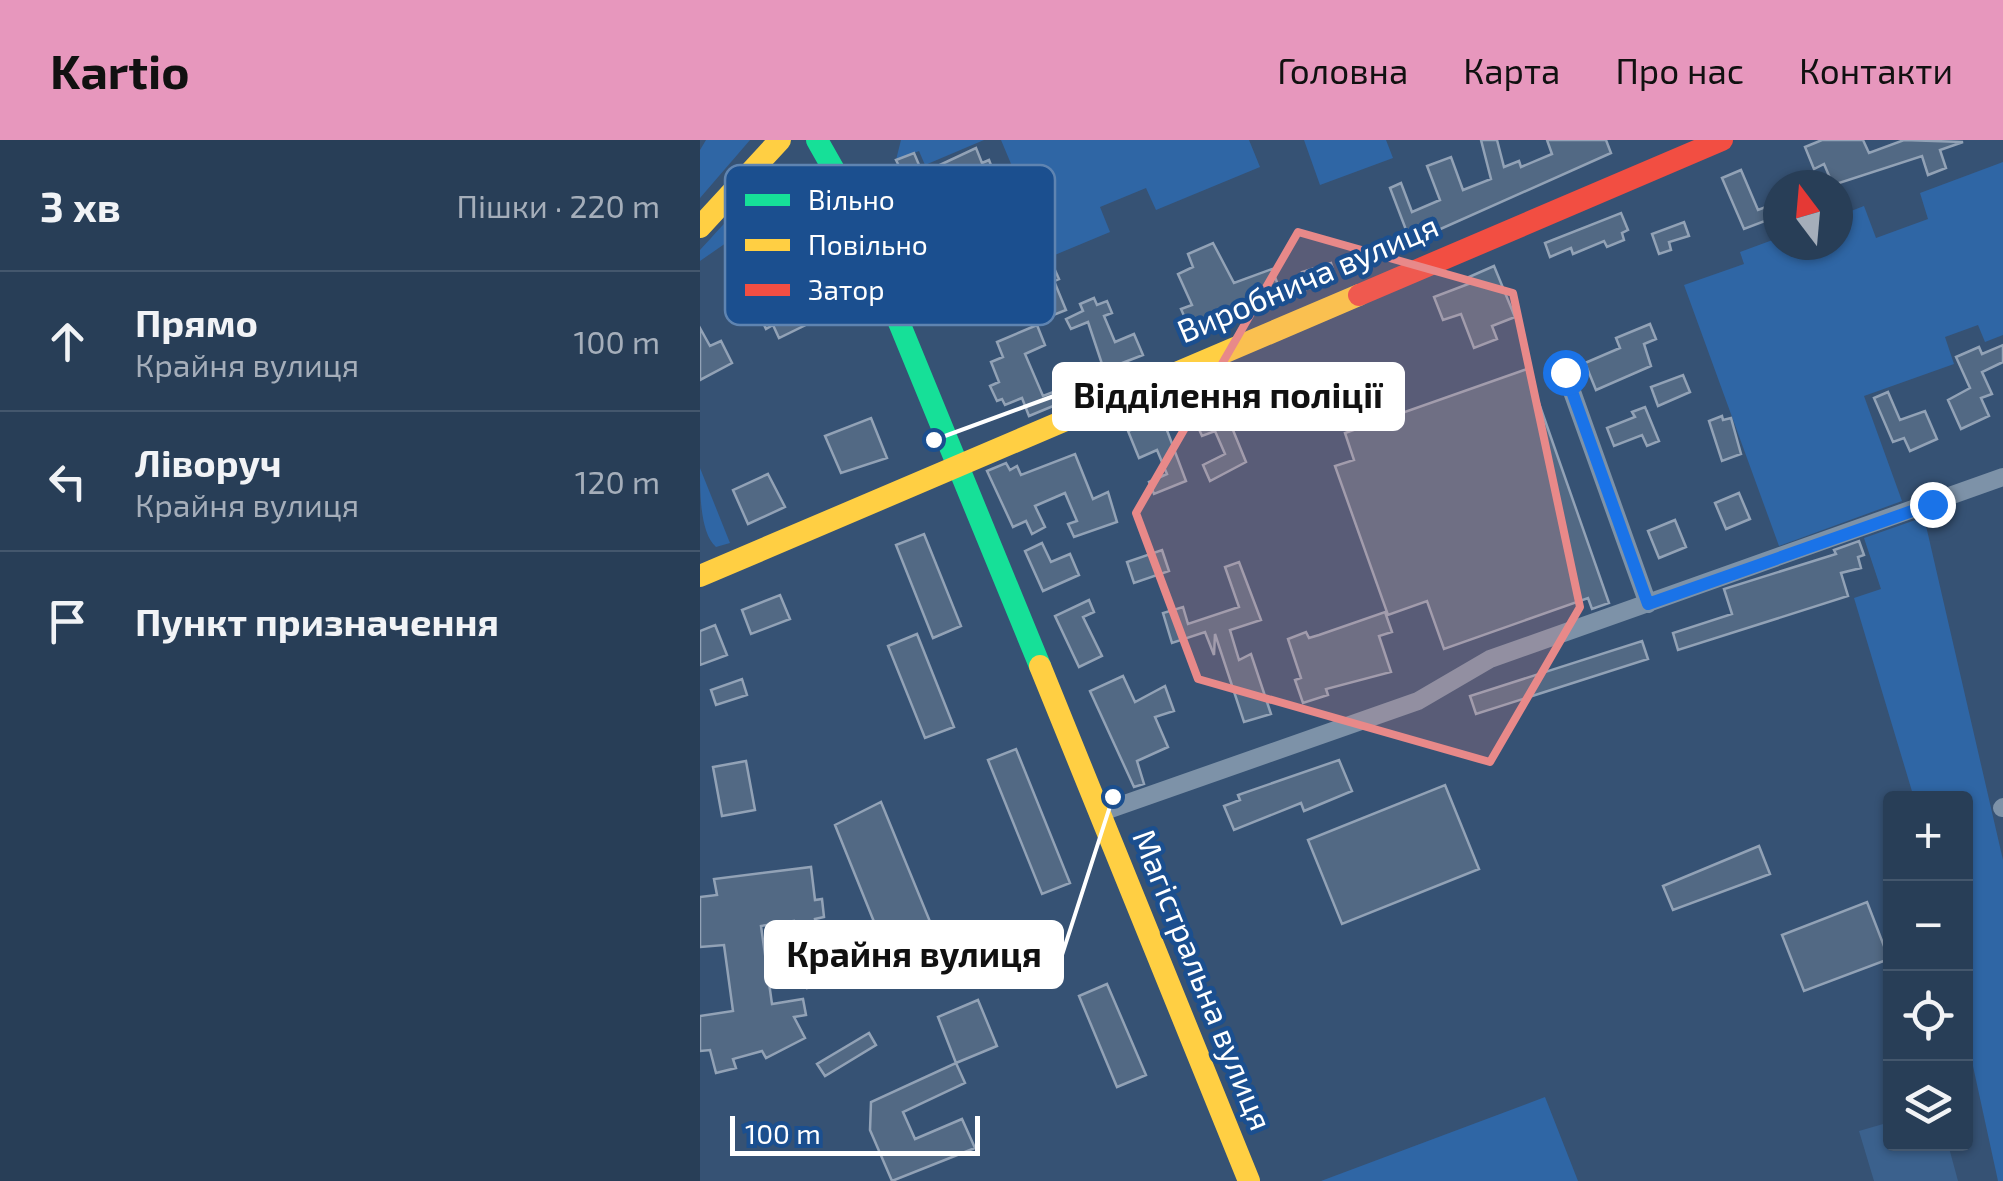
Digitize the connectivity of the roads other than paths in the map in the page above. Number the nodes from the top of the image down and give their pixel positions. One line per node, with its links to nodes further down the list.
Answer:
1 (780, 140): 4 (street)
2 (817, 140): 5 (street, Магістральна вулиця)
3 (1722, 140): 10 (street, Виробнича вулиця)
4 (757, 165)
5 (831, 165)
6 (725, 199): 7 (street)
7 (700, 226)
8 (900, 325): 10 (street, Магістральна вулиця)
9 (1565, 372): 13 (street)
10 (957, 462): 12 (street, Виробнича вулиця); 14 (street, Магістральна вулиця)
11 (2003, 478): 13 (street)
12 (700, 576)
13 (1648, 604): 14 (street)
14 (1100, 813): 15 (street, Магістральна вулиця)
15 (1249, 1181)

